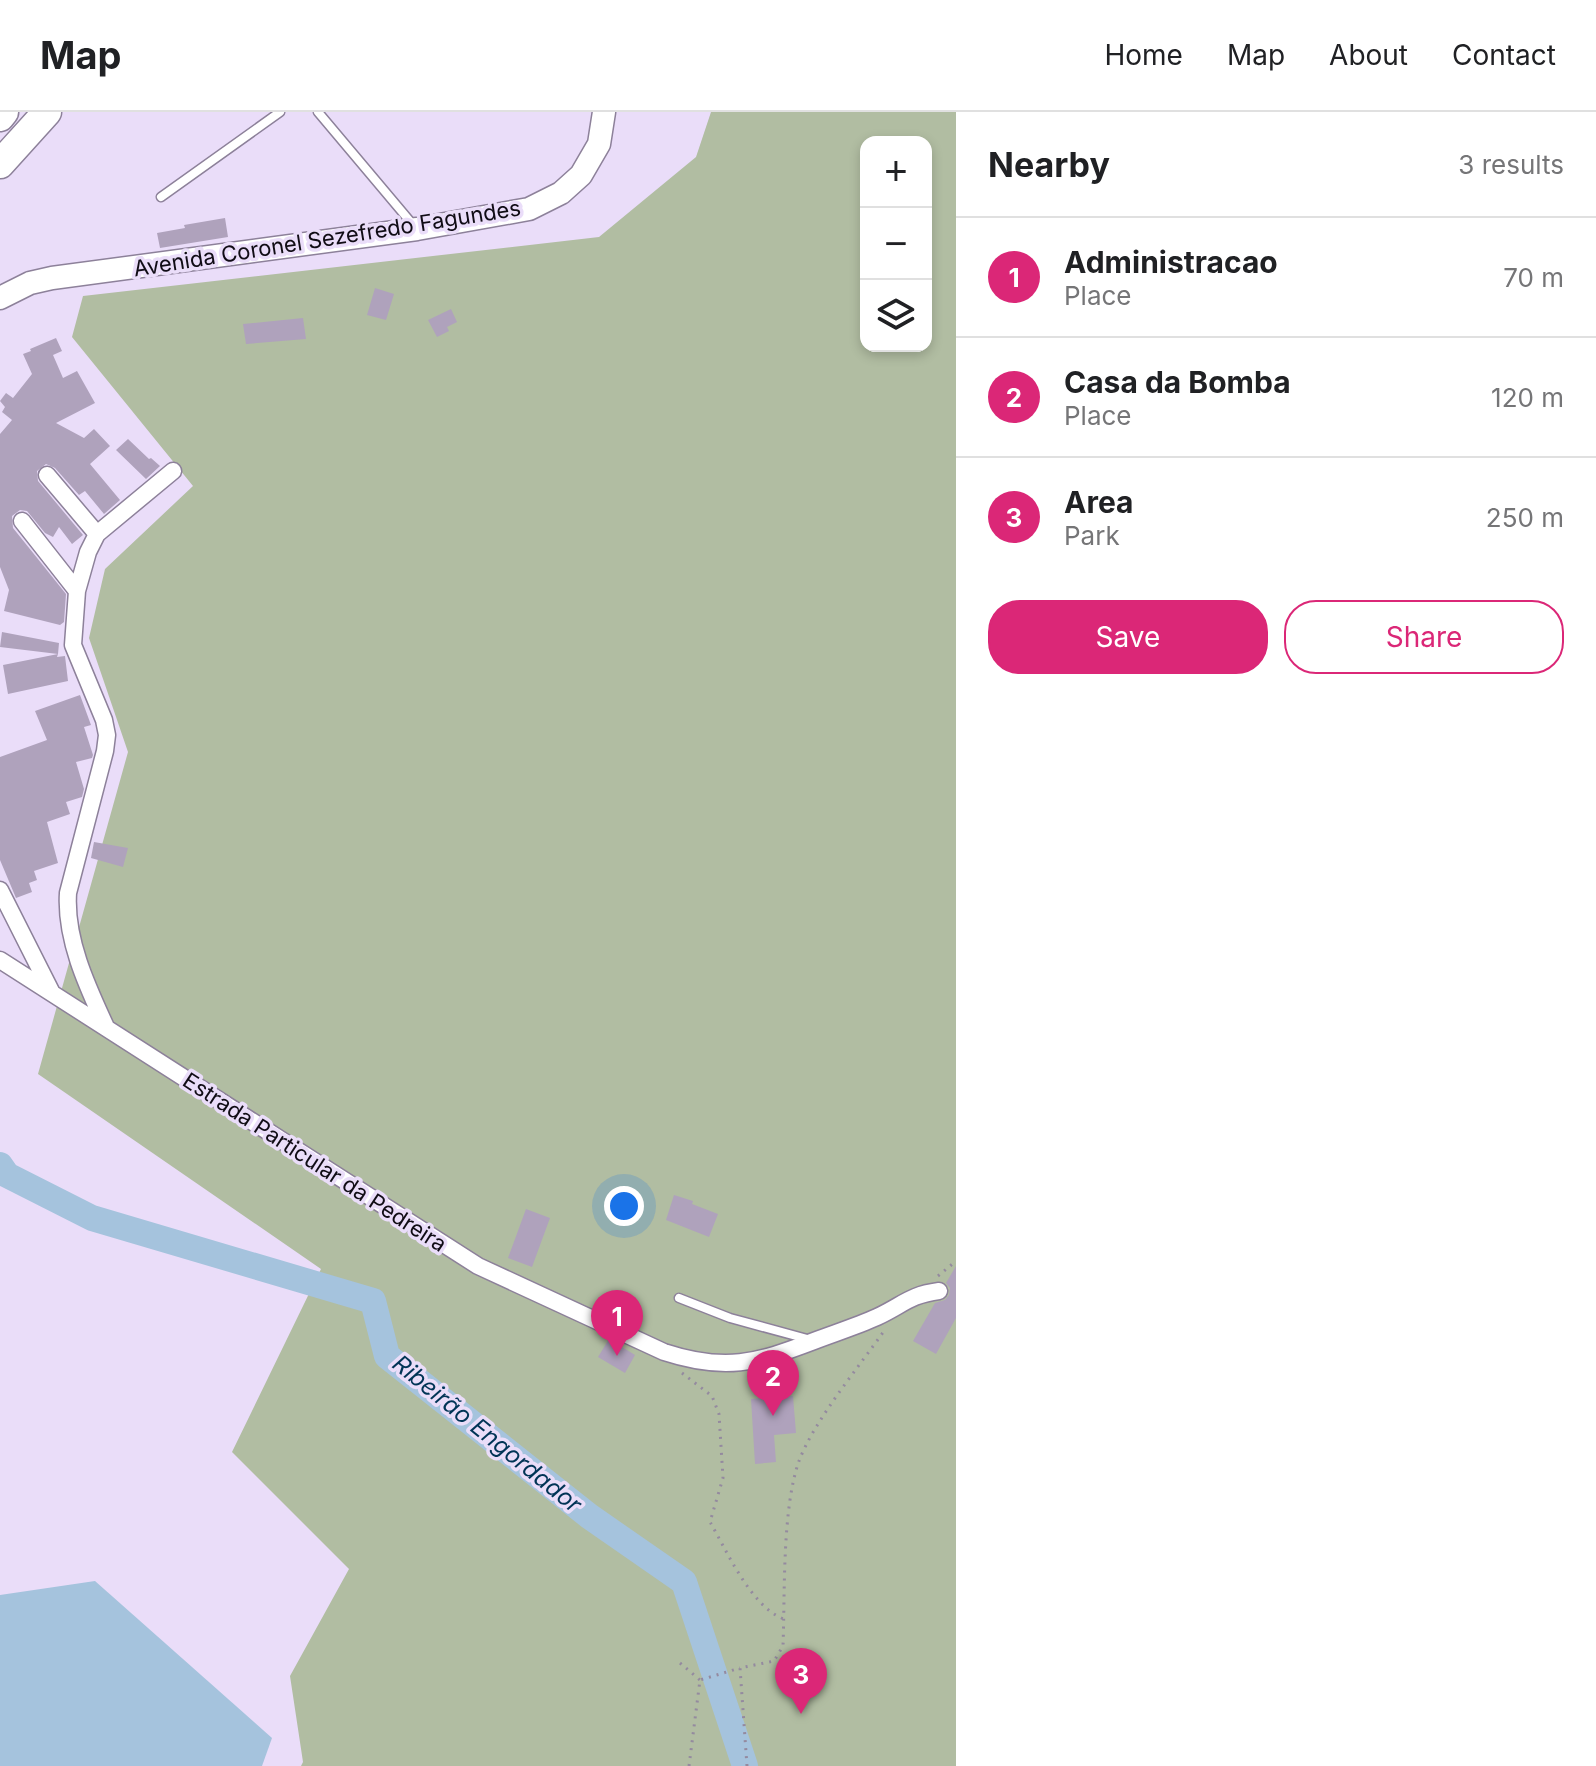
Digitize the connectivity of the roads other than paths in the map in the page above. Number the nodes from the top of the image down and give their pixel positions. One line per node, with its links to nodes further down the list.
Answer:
1 (4, 112): 6 (highway)
2 (47, 112): 7 (highway)
3 (280, 112): 8 (lane)
4 (318, 112): 9 (lane)
5 (604, 112): 9 (main road, Avenida Coronel Sezefredo Fagundes)
6 (0, 117)
7 (0, 164)
8 (161, 197)
9 (417, 229): 10 (main road, Avenida Coronel Sezefredo Fagundes)
10 (0, 298)
11 (173, 471): 14 (street)
12 (47, 475): 14 (street)
13 (22, 521): 15 (street)
14 (97, 534): 15 (street)
15 (77, 591): 19 (street)
16 (0, 890): 18 (street)
17 (0, 960): 18 (street, Estrada Particular da Pedreira)
18 (52, 995): 19 (street, Estrada Particular da Pedreira)
19 (106, 1027): 22 (street, Estrada Particular da Pedreira)
20 (939, 1291): 22 (street, Estrada Particular da Pedreira)
21 (679, 1298): 22 (lane)
22 (815, 1341)

